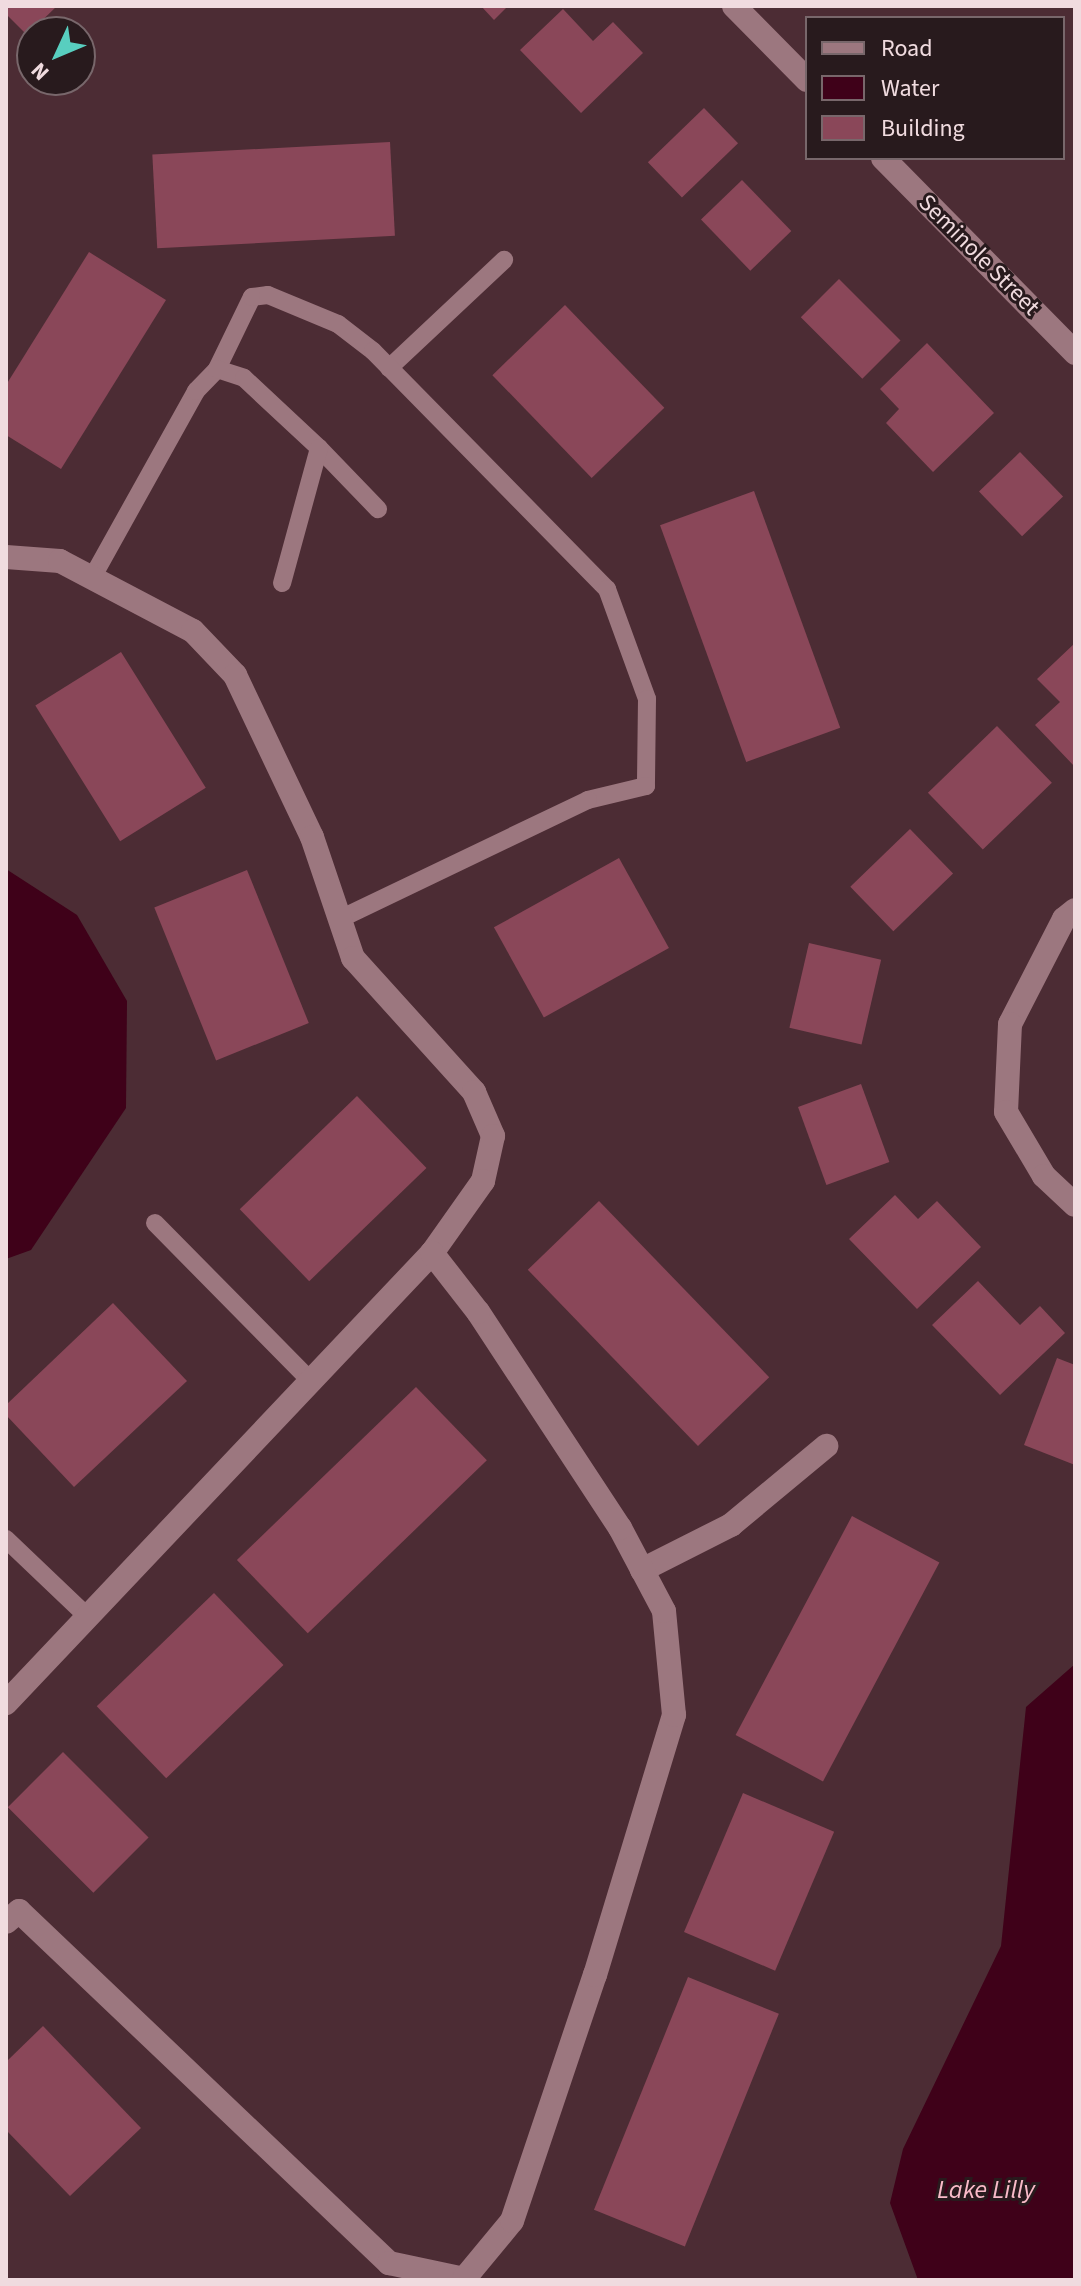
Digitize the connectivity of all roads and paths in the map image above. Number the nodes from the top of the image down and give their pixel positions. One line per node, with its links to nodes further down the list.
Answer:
1 (734, 6): 2 (street)
2 (805, 78)
3 (885, 160): 5 (street, Seminole Street)
4 (504, 260): 6 (lane)
5 (1075, 353)
6 (389, 368): 7 (lane); 14 (lane)
7 (217, 369): 8 (lane); 11 (lane)
8 (319, 448): 9 (lane); 12 (lane)
9 (378, 509)
10 (6, 557): 11 (street)
11 (92, 578): 14 (street)
12 (282, 583)
13 (1075, 910): 15 (street)
14 (340, 919): 17 (street)
15 (1075, 1205)
16 (155, 1223): 18 (lane)
17 (432, 1253): 18 (street); 21 (street)
18 (311, 1381): 22 (street)
19 (826, 1446): 21 (street)
20 (6, 1539): 22 (lane)
21 (642, 1570): 24 (street)
22 (88, 1617): 23 (street)
23 (6, 1703)
24 (10, 1910)

